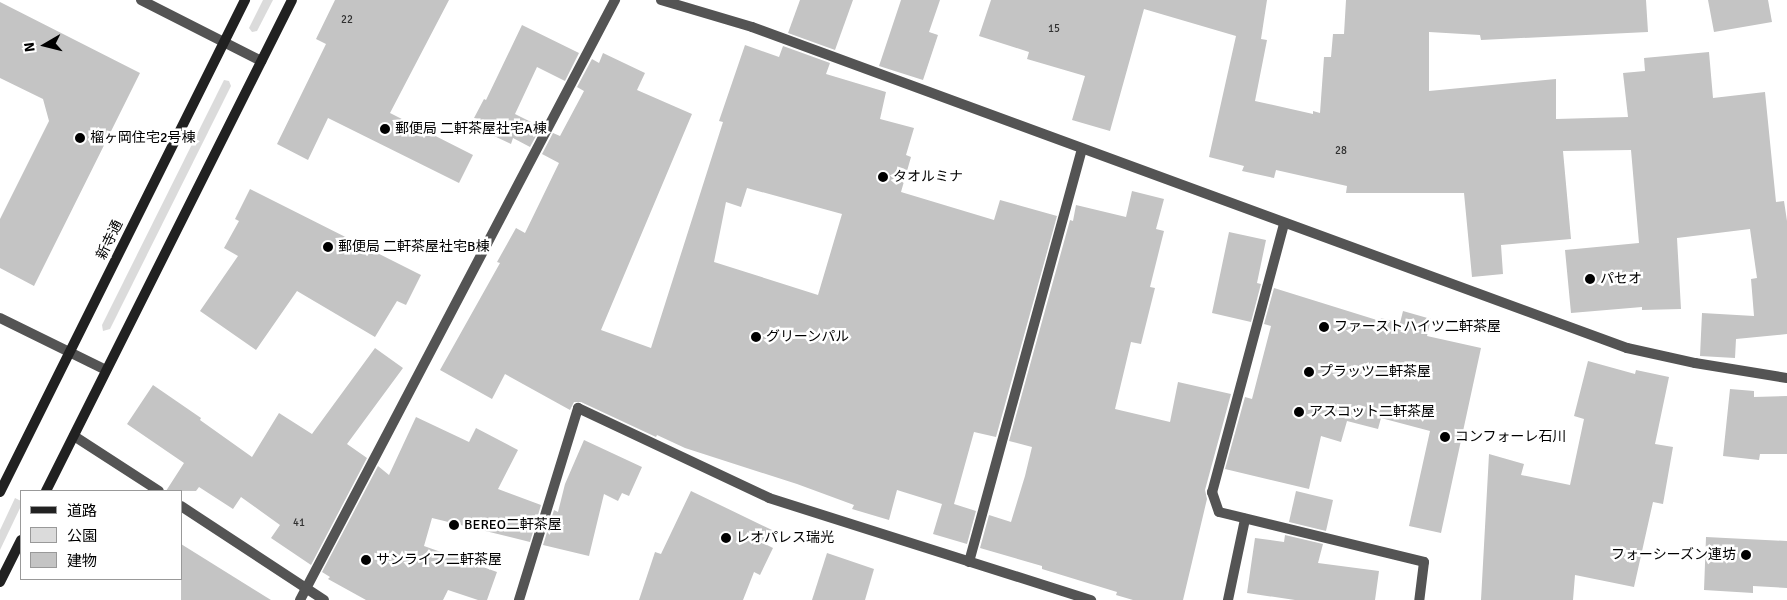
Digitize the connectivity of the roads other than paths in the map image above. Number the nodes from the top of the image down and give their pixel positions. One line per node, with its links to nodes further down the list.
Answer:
1 (141, 0): 6 (street)
2 (246, 0): 6 (street, 新寺通)
3 (292, 0): 7 (street)
4 (615, 0): 23 (street)
5 (661, 0): 8 (street)
6 (224, 42): 7 (street); 11 (street, 新寺通)
7 (262, 61): 12 (street)
8 (1082, 150): 9 (street); 21 (street)
9 (1284, 224): 13 (street); 19 (street)
10 (0, 318): 11 (street)
11 (69, 352): 12 (street); 17 (street, 新寺通)
12 (106, 370): 14 (street)
13 (1787, 378)
14 (74, 436): 15 (street); 16 (street)
15 (47, 490)
16 (156, 490)
17 (0, 492)
18 (182, 507): 23 (street)
19 (1245, 519): 28 (street); 29 (street)
20 (20, 542): 22 (street)
21 (969, 562): 26 (street); 27 (street)
22 (0, 582)
23 (305, 587): 24 (street); 25 (street)
24 (300, 600)
25 (324, 600)
26 (518, 600)
27 (1091, 600)
28 (1228, 600)
29 (1420, 600)

